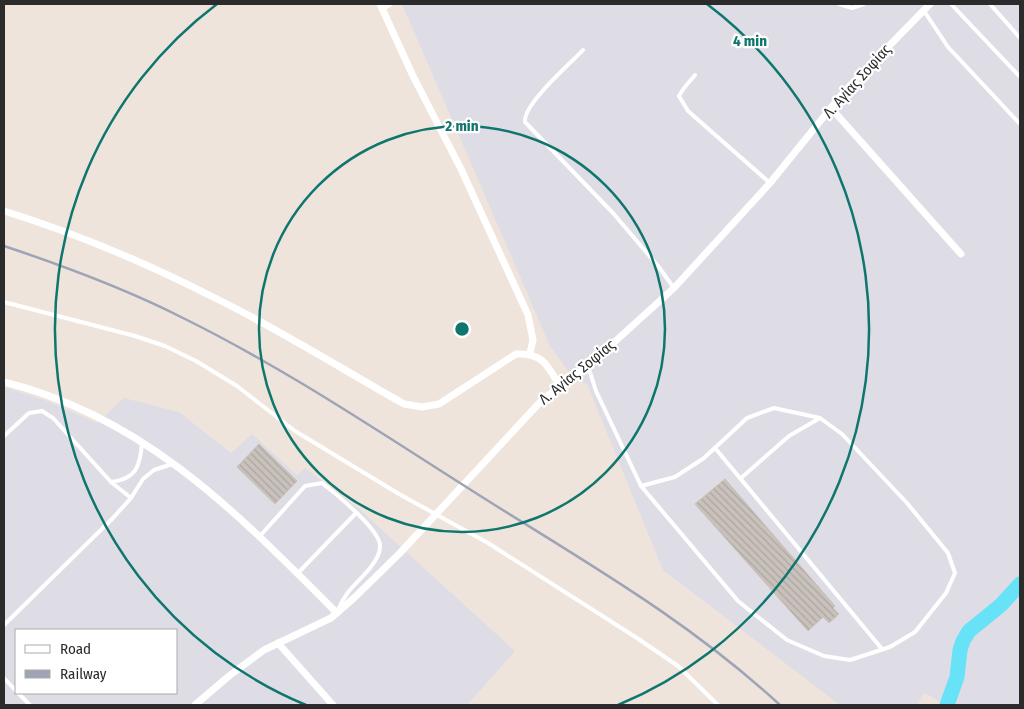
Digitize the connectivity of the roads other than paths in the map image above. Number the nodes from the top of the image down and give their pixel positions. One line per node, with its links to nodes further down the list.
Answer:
1 (391, 4): 7 (lane)
2 (839, 4): 3 (lane)
3 (864, 4)
4 (929, 4): 8 (street, Λ. Αγίας Σοφίας)
5 (951, 4): 12 (lane)
6 (990, 4): 9 (lane)
7 (382, 7): 20 (street)
8 (924, 11): 13 (street, Λ. Αγίας Σοφίας); 14 (lane)
9 (1020, 38)
10 (583, 50): 18 (lane)
11 (696, 75): 15 (lane)
12 (1020, 76)
13 (831, 108): 15 (street, Λ. Αγίας Σοφίας); 17 (street)
14 (1020, 124)
15 (770, 183): 18 (street, Λ. Αγίας Σοφίας)
16 (4, 211): 20 (street)
17 (961, 254)
18 (674, 288): 21 (street, Λ. Αγίας Σοφίας)
19 (4, 302): 46 (lane)
20 (530, 353): 23 (street)
21 (588, 366): 23 (street, Λ. Αγίας Σοφίας); 31 (lane)
22 (4, 382): 26 (street)
23 (559, 385): 36 (street, Λ. Αγίας Σοφίας)
24 (820, 418): 27 (lane); 29 (lane); 39 (lane)
25 (4, 436): 30 (lane)
26 (142, 441): 28 (street); 30 (lane)
27 (714, 448): 29 (lane); 31 (lane)
28 (175, 464): 32 (lane); 34 (street)
29 (741, 478): 39 (lane)
30 (111, 482): 32 (lane)
31 (641, 486): 39 (lane)
32 (131, 498): 37 (lane)
33 (356, 513): 34 (lane); 35 (lane); 36 (lane)
34 (259, 538): 35 (street)
35 (297, 574): 36 (street)
36 (337, 613): 38 (street, Λ. Αγίας Σοφίας)
37 (4, 624)
38 (278, 643): 44 (street, Λ. Αγίας Σοφίας); 45 (street)
39 (882, 650)
40 (4, 678): 41 (lane)
41 (15, 690)
42 (19, 694): 43 (lane)
43 (30, 705)
44 (195, 705)
45 (333, 705)
46 (718, 705)

